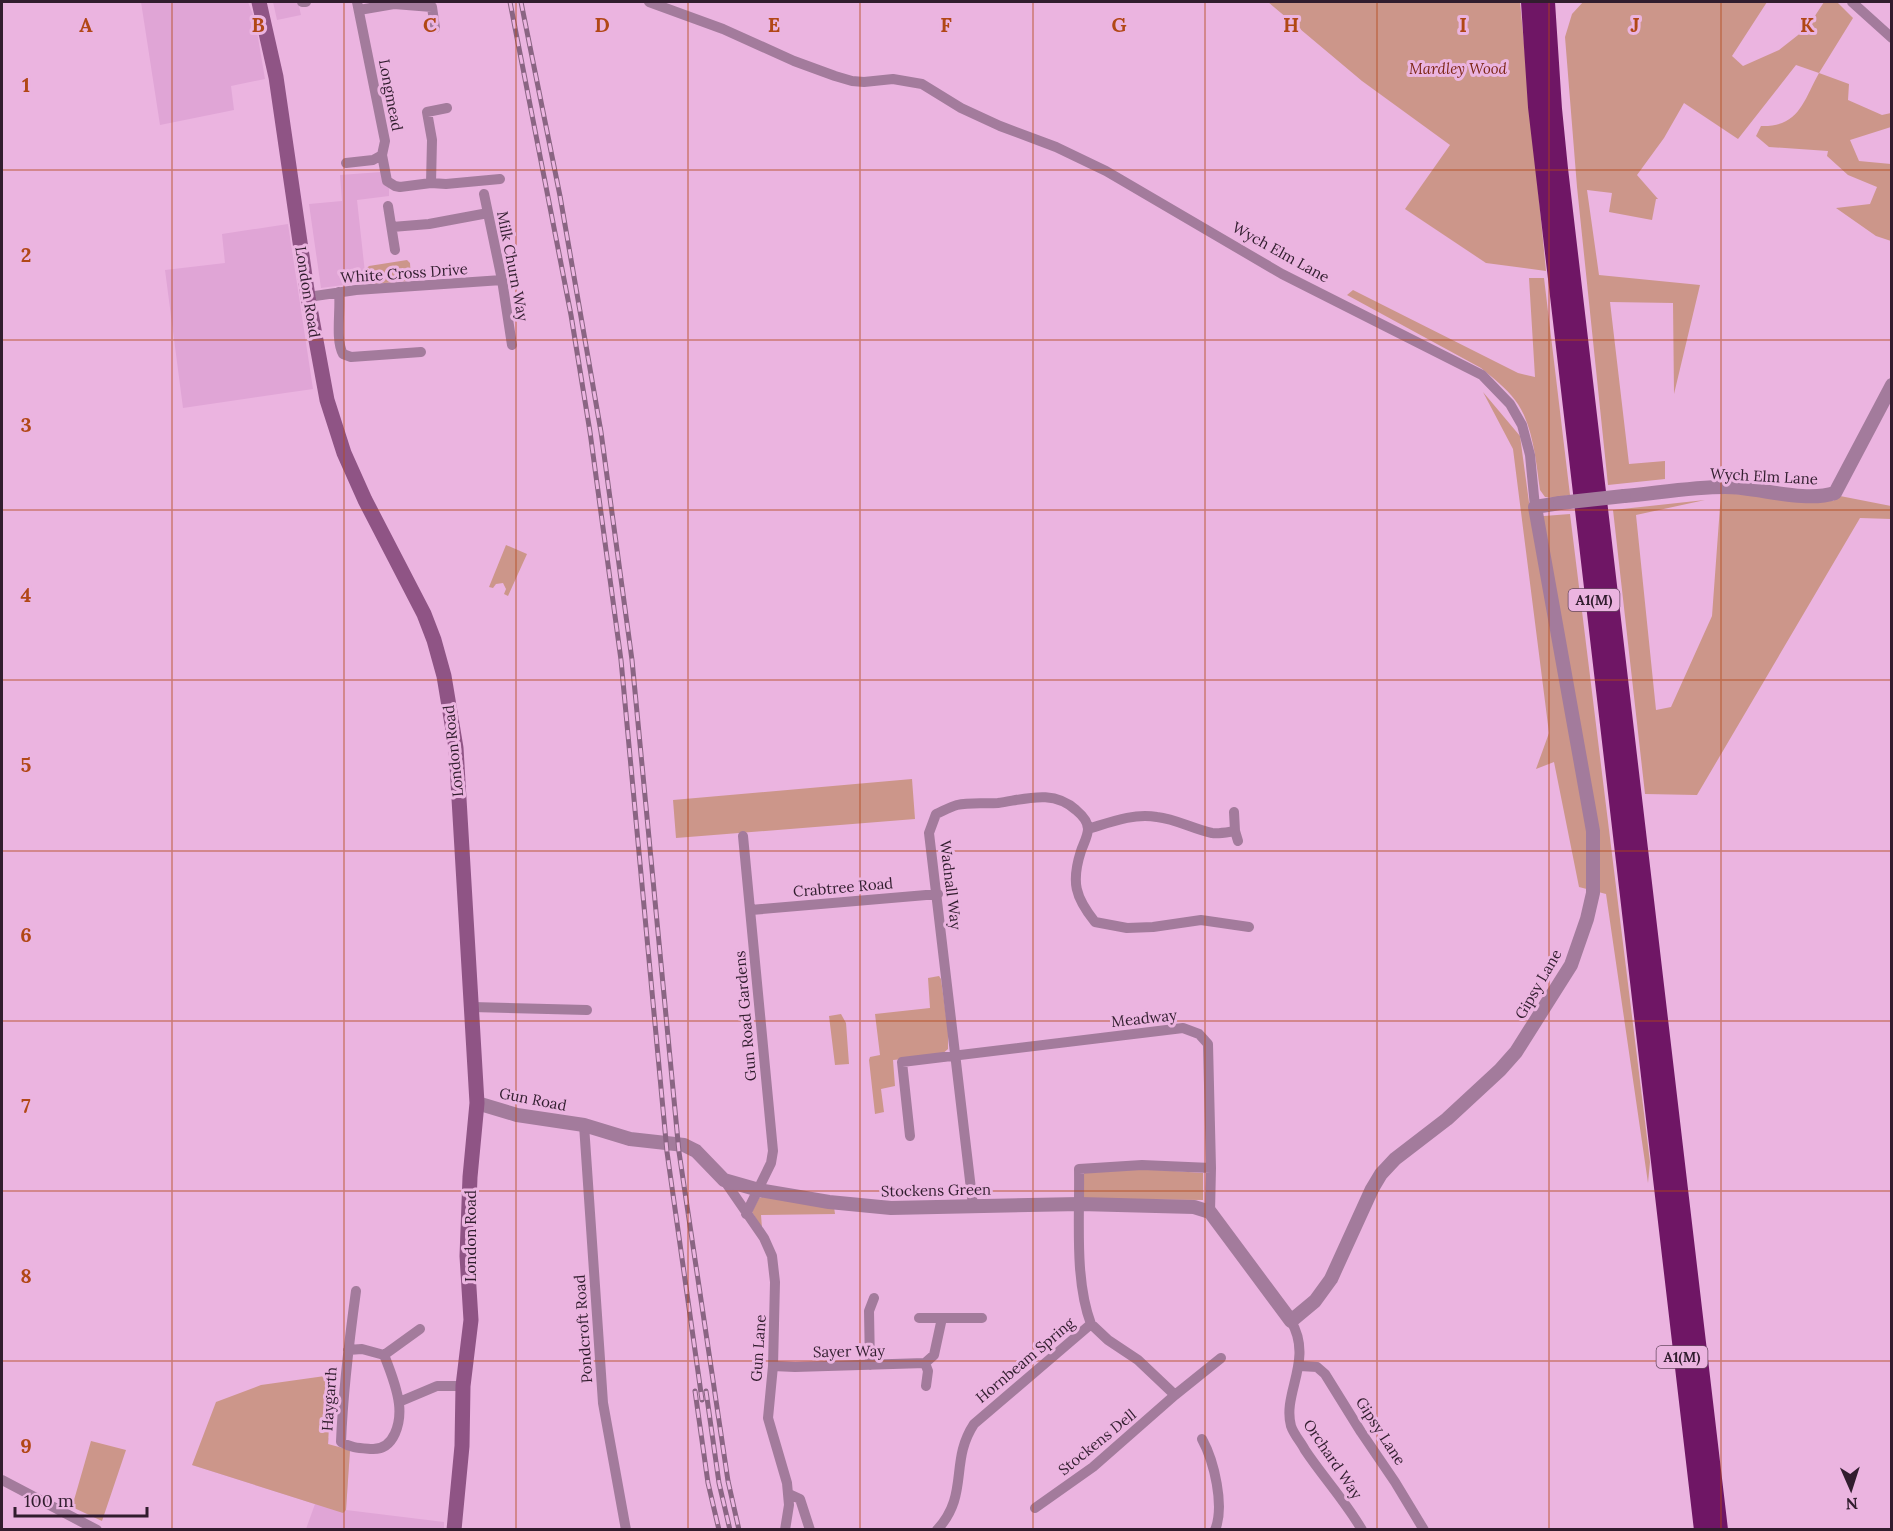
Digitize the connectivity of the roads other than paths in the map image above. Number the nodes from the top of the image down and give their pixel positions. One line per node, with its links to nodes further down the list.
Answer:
1 (259, 2): 21 (main road, London Road)
2 (649, 2): 25 (street, Wych Elm Lane)
3 (1530, 2): 77 (highway, A1(M))
4 (1546, 2): 78 (highway, A1(M))
5 (1852, 2): 8 (street)
6 (358, 6): 7 (street, Longmead); 10 (street, Longmead)
7 (435, 28)
8 (1892, 38)
9 (447, 108): 13 (street)
10 (382, 155): 11 (street); 13 (street, Longmead)
11 (346, 163)
12 (500, 179): 13 (street)
13 (431, 183)
14 (484, 194): 16 (street, Milk Churn Way)
15 (388, 206): 17 (street)
16 (488, 213): 17 (street); 19 (street, Milk Churn Way)
17 (392, 227): 18 (street)
18 (395, 250)
19 (502, 280): 20 (street, White Cross Drive); 22 (street, Milk Churn Way)
20 (339, 292): 21 (street, White Cross Drive); 23 (street)
21 (308, 297): 32 (main road, London Road)
22 (512, 345)
23 (421, 352)
24 (1892, 385): 25 (street, Wych Elm Lane, bridge)
25 (1535, 507): 50 (street, Gipsy Lane)
26 (1234, 812): 27 (street)
27 (1088, 829): 29 (street, Wadnall Way); 31 (street)
28 (743, 836): 30 (street, Gun Road Gardens)
29 (938, 894): 30 (street, Crabtree Road); 34 (street, Wadnall Way)
30 (752, 910): 40 (street, Gun Road Gardens)
31 (1249, 927)
32 (472, 1007): 33 (street); 35 (main road, London Road)
33 (587, 1010)
34 (956, 1057): 37 (street, Meadway); 38 (street, Meadway); 42 (street, Wadnall Way)
35 (477, 1102): 36 (street, Gun Road); 60 (main road, London Road)
36 (584, 1125): 39 (street, Gun Road); 70 (street, Pondcroft Road)
37 (910, 1136)
38 (1211, 1168): 41 (street); 43 (street, Meadway)
39 (724, 1180): 40 (street, Stockens Green); 44 (street, Gun Lane)
40 (759, 1190): 42 (street, Stockens Green); 44 (street, Gun Road Gardens)
41 (1080, 1204): 42 (street, Stockens Green); 43 (street, Stockens Green); 51 (street, Hornbeam Spring)
42 (974, 1206)
43 (1210, 1212): 50 (street)
44 (746, 1214): 58 (street, Gun Lane)
45 (356, 1291): 53 (street)
46 (874, 1298): 57 (street)
47 (919, 1318): 48 (street)
48 (942, 1318): 49 (street); 56 (street)
49 (982, 1318)
50 (1291, 1321): 59 (street)
51 (1091, 1324): 62 (street); 73 (street, Hornbeam Spring)
52 (420, 1329): 54 (street)
53 (348, 1350): 54 (street, Haygarth); 63 (street, Haygarth)
54 (384, 1355): 63 (street, Haygarth)
55 (1221, 1358): 62 (street, Stockens Dell)
56 (925, 1363): 57 (street, Sayer Way); 61 (street)
57 (870, 1365): 58 (street, Sayer Way)
58 (773, 1366): 66 (street, Gun Lane)
59 (1300, 1366): 75 (street, Orchard Way); 76 (street, Gipsy Lane)
60 (464, 1386): 63 (street); 69 (main road, London Road)
61 (926, 1386)
62 (1175, 1395): 67 (street, Stockens Dell)
63 (399, 1402)
64 (1202, 1439): 74 (street)
65 (2, 1480): 68 (street)
66 (789, 1494): 71 (street, Gun Lane); 72 (street)
67 (1035, 1508)
68 (97, 1530)
69 (454, 1530)
70 (626, 1530)
71 (785, 1530)
72 (810, 1530)
73 (937, 1530)
74 (1215, 1530)
75 (1362, 1530)
76 (1424, 1530)
77 (1703, 1530)
78 (1719, 1530)

